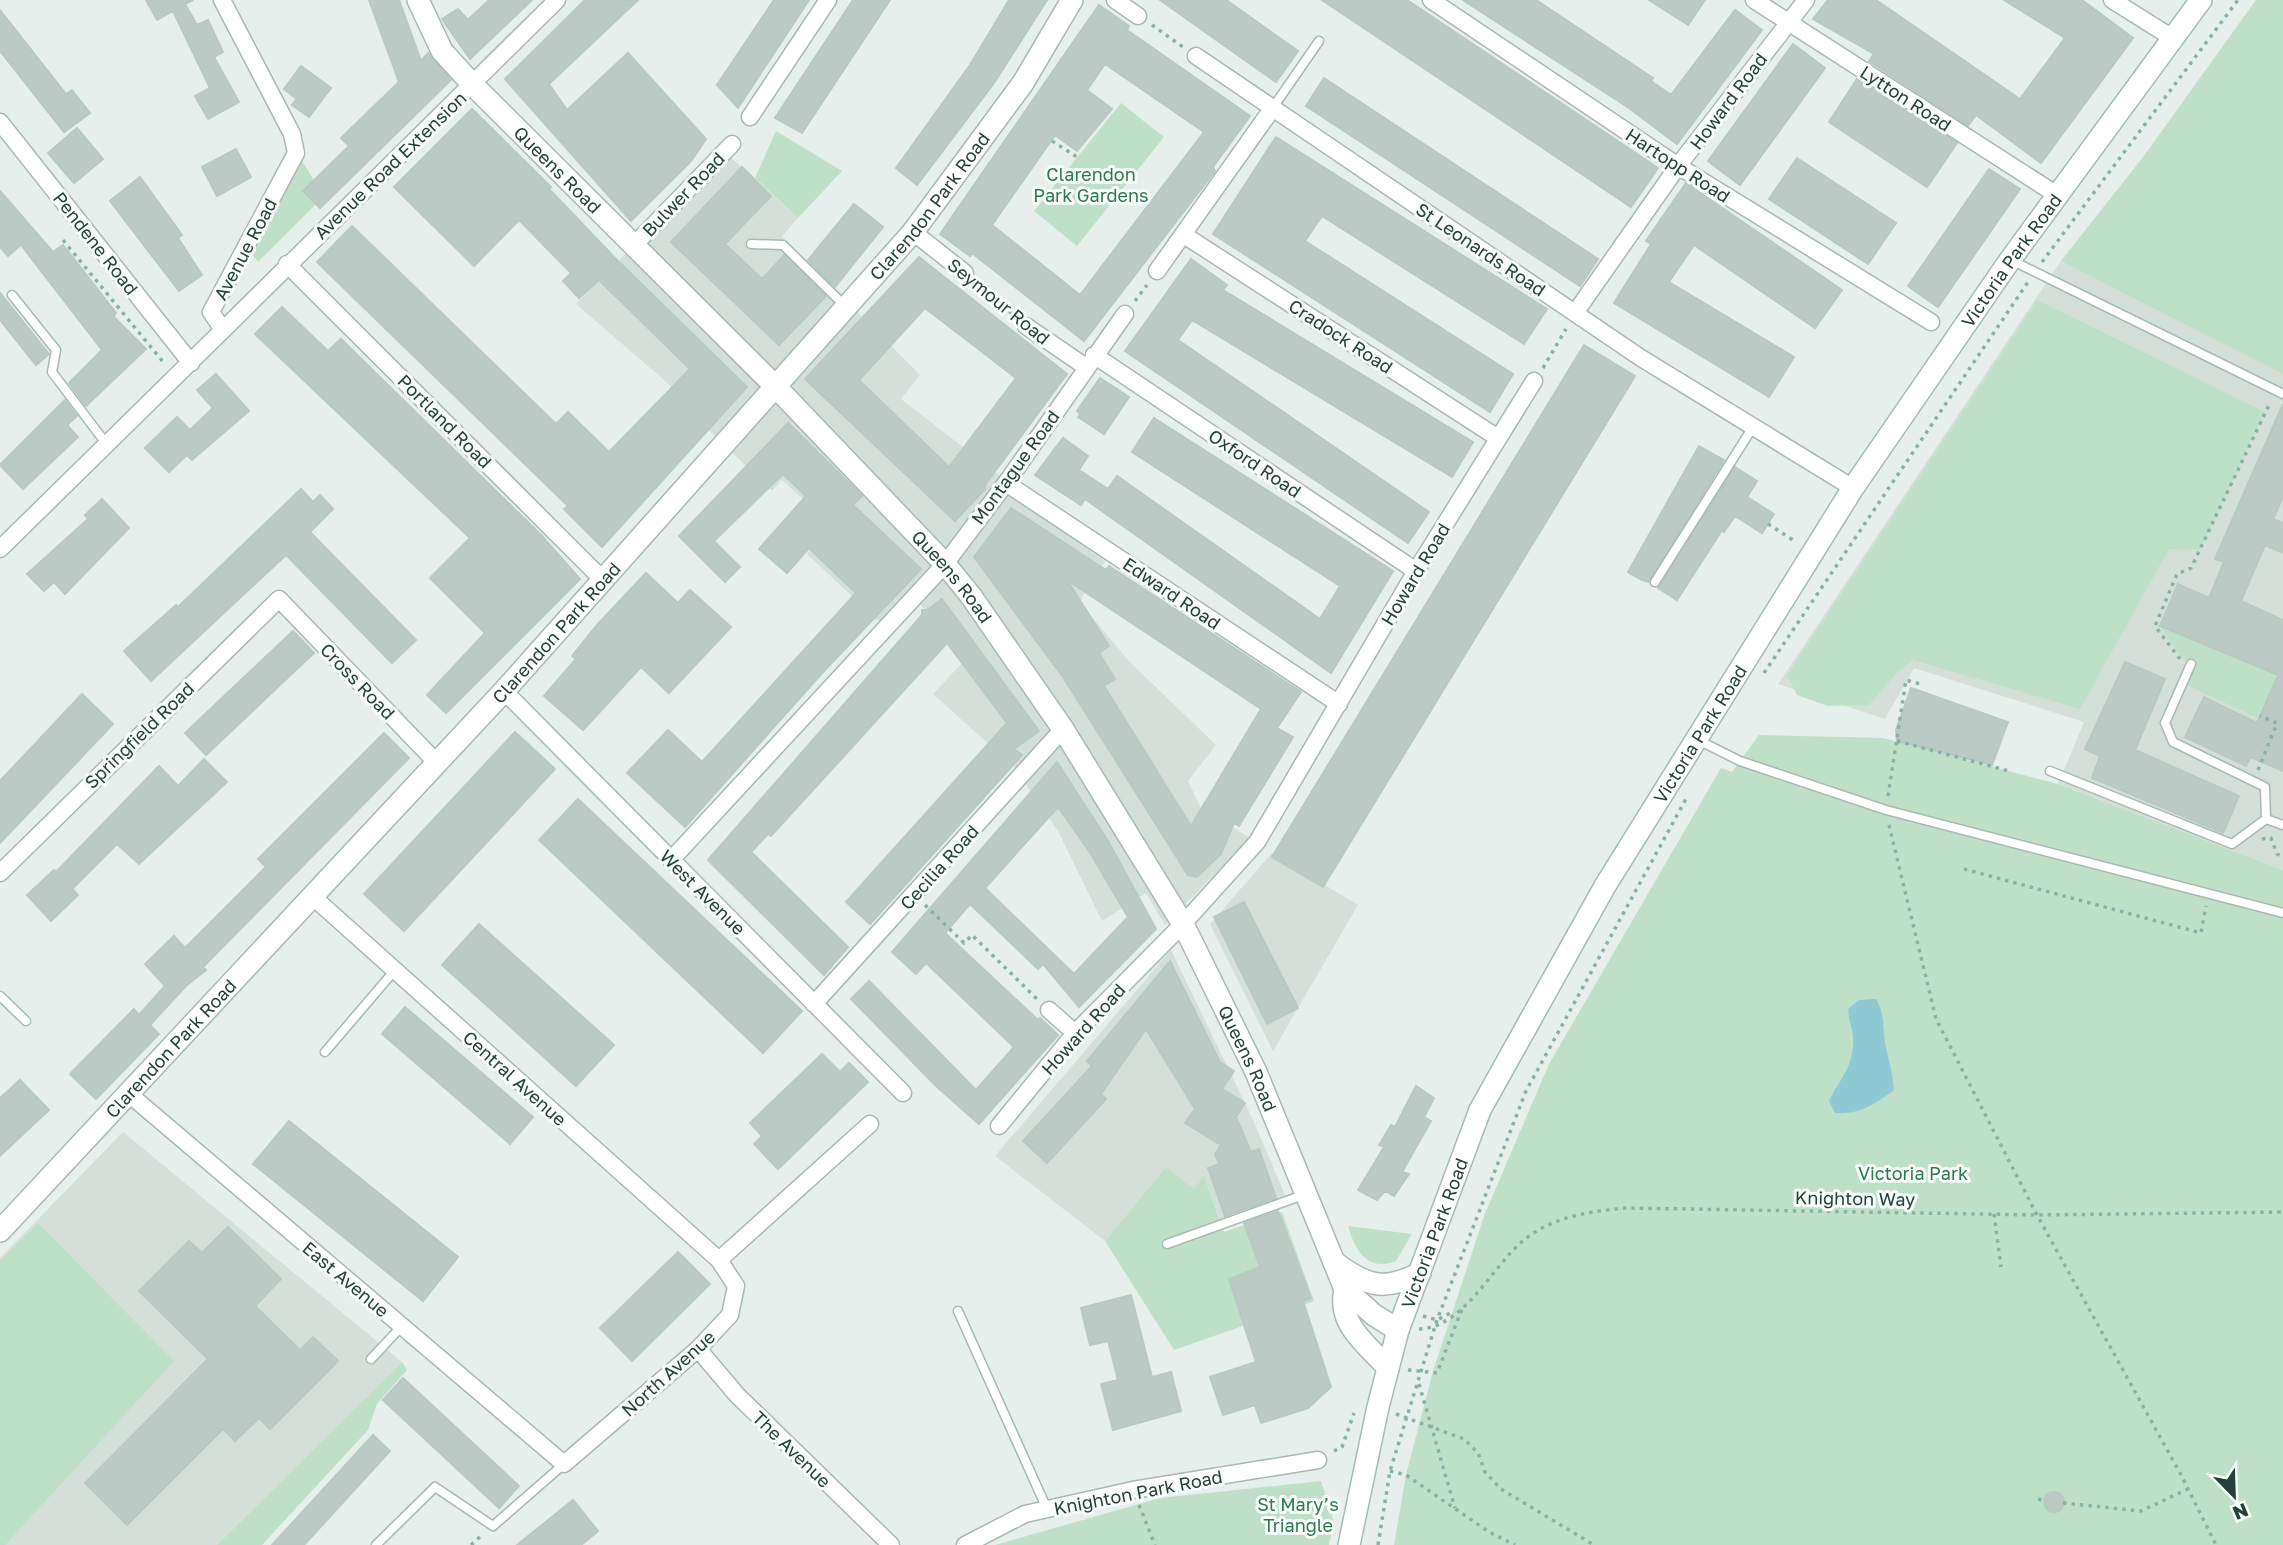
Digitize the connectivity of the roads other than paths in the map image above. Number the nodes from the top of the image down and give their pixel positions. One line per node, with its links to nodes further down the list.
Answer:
1 (222, 0): 38 (street, Avenue Road)
2 (418, 0): 17 (street, Queens Road)
3 (557, 0): 17 (street, Avenue Road Extension)
4 (828, 0): 19 (street)
5 (1072, 0): 24 (street, Clarendon Park Road)
6 (1115, 0): 12 (street)
7 (1431, 0): 22 (street, Hartopp Road)
8 (1754, 0): 13 (street, Lytton Road)
9 (1806, 0): 13 (street, Howard Road)
10 (2112, 0): 14 (street)
11 (2201, 0): 14 (street, Victoria Park Road)
12 (1138, 16)
13 (1788, 22): 22 (street, Howard Road); 23 (street, Lytton Road)
14 (2171, 37): 23 (street, Victoria Park Road)
15 (1319, 41): 18 (lane)
16 (1196, 56): 18 (street, St Leonards Road)
17 (473, 85): 26 (street, Queens Road); 29 (street, Avenue Road Extension)
18 (1272, 109): 25 (street); 34 (street, St Leonards Road)
19 (750, 117)
20 (0, 122): 40 (street, Pendene Road)
21 (732, 144): 26 (street, Bulwer Road)
22 (1678, 166): 34 (street, Howard Road); 36 (street, Hartopp Road)
23 (2057, 195): 28 (street, Victoria Park Road)
24 (913, 232): 31 (street, Seymour Road); 33 (street, Clarendon Park Road)
25 (1184, 235): 30 (street); 45 (street, Cradock Road)
26 (635, 244): 42 (street, Queens Road)
27 (751, 244): 33 (lane)
28 (2010, 260): 43 (lane); 48 (street, Victoria Park Road)
29 (287, 264): 38 (street, Avenue Road Extension); 52 (street, Portland Road)
30 (1157, 271)
31 (965, 273)
32 (12, 295): 46 (lane)
33 (846, 307): 42 (street, Clarendon Park Road)
34 (1575, 313): 44 (street, St Leonards Road)
35 (1125, 314): 39 (street, Montague Road)
36 (1931, 322)
37 (1026, 326): 39 (street, Seymour Road)
38 (223, 330): 40 (street)
39 (1090, 361): 47 (street, Montague Road); 51 (street, Oxford Road)
40 (191, 363): 46 (street)
41 (1534, 381): 45 (street, Howard Road)
42 (776, 387): 50 (street, Queens Road); 52 (street, Clarendon Park Road)
43 (2279, 393)
44 (1753, 427): 48 (street, St Leonards Road); 53 (lane)
45 (1499, 438): 51 (street, Howard Road)
46 (108, 446): 49 (street)
47 (1006, 482): 50 (street, Montague Road); 57 (street, Edward Road)
48 (1853, 488): 59 (street, Victoria Park Road)
49 (1, 545)
50 (944, 564): 58 (street, Queens Road); 64 (street, Montague Road)
51 (1416, 571): 57 (street, Howard Road)
52 (602, 579): 56 (street, Clarendon Park Road)
53 (1655, 582)
54 (279, 598): 60 (street, Cross Road); 65 (street, Springfield Road)
55 (2191, 664): 62 (lane)
56 (504, 691): 60 (street, Clarendon Park Road); 64 (street, West Avenue)
57 (1339, 704): 68 (street, Howard Road)
58 (1063, 729): 68 (street, Queens Road); 71 (street, Cecilia Road)
59 (1696, 739): 67 (lane); 85 (street, Victoria Park Road)
60 (437, 762): 66 (street, Clarendon Park Road)
61 (2050, 771): 62 (lane)
62 (2266, 819): 63 (lane)
63 (2283, 825)
64 (671, 860): 71 (street, West Avenue)
65 (0, 873)
66 (312, 896): 69 (street, Central Avenue); 77 (street, Clarendon Park Road)
67 (2283, 914)
68 (1183, 924): 74 (street, Howard Road); 80 (street, Queens Road)
69 (395, 970): 75 (lane); 83 (street, Central Avenue)
70 (0, 996): 73 (lane)
71 (814, 1004): 76 (street, West Avenue)
72 (1049, 1010): 74 (street)
73 (26, 1021)
74 (1075, 1033): 79 (street, Howard Road)
75 (325, 1052)
76 (903, 1093)
77 (129, 1094): 81 (street, Clarendon Park Road); 88 (street, East Avenue)
78 (870, 1124): 83 (street)
79 (999, 1126)
80 (1308, 1194): 82 (lane); 84 (street, Queens Road)
81 (0, 1231)
82 (1167, 1244)
83 (719, 1259): 90 (street, North Avenue)
84 (1334, 1262): 85 (street); 86 (street, Queens Road)
85 (1420, 1273): 89 (street, Victoria Park Road)
86 (1345, 1289): 89 (street, Queens Road); 92 (street, Queens Road)
87 (958, 1311): 95 (lane)
88 (402, 1326): 91 (lane); 94 (street, East Avenue)
89 (1398, 1331): 92 (street, Victoria Park Road)
90 (698, 1349): 94 (street, North Avenue); 97 (street, The Avenue)
91 (372, 1359)
92 (1388, 1368): 99 (street, Victoria Park Road)
93 (1318, 1460): 95 (street, Knighton Park Road)
94 (564, 1464): 96 (lane)
95 (1047, 1509): 98 (street, Knighton Park Road)
96 (376, 1545)
97 (891, 1545)
98 (965, 1545)
99 (1349, 1545)

